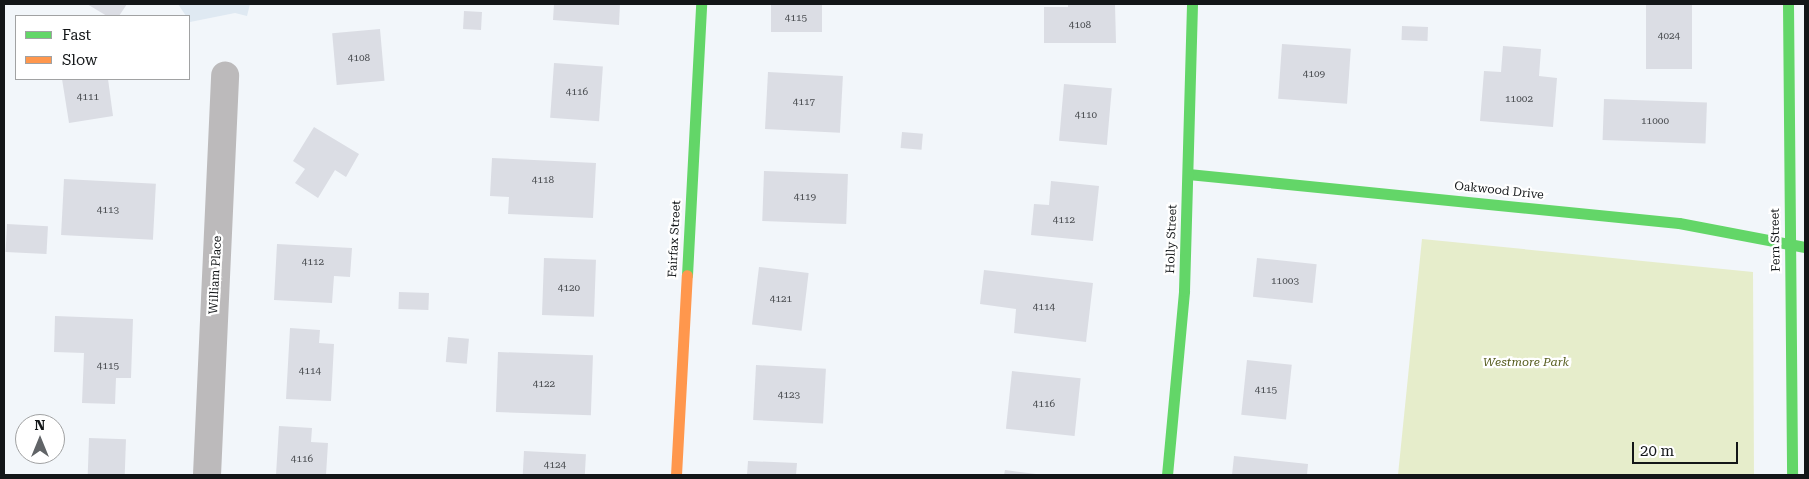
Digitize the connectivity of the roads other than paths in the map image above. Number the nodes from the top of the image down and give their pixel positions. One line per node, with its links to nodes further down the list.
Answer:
1 (701, 4): 9 (street, Fairfax Street)
2 (1192, 4): 5 (street, Holly Street)
3 (1788, 4): 6 (street, Fern Street)
4 (225, 75): 8 (street, William Place)
5 (1188, 174): 6 (street, Oakwood Drive); 10 (street, Holly Street)
6 (1790, 244): 7 (street, Oakwood Drive); 11 (street, Fern Street)
7 (1805, 247)
8 (207, 475)
9 (676, 475)
10 (1167, 475)
11 (1792, 475)

